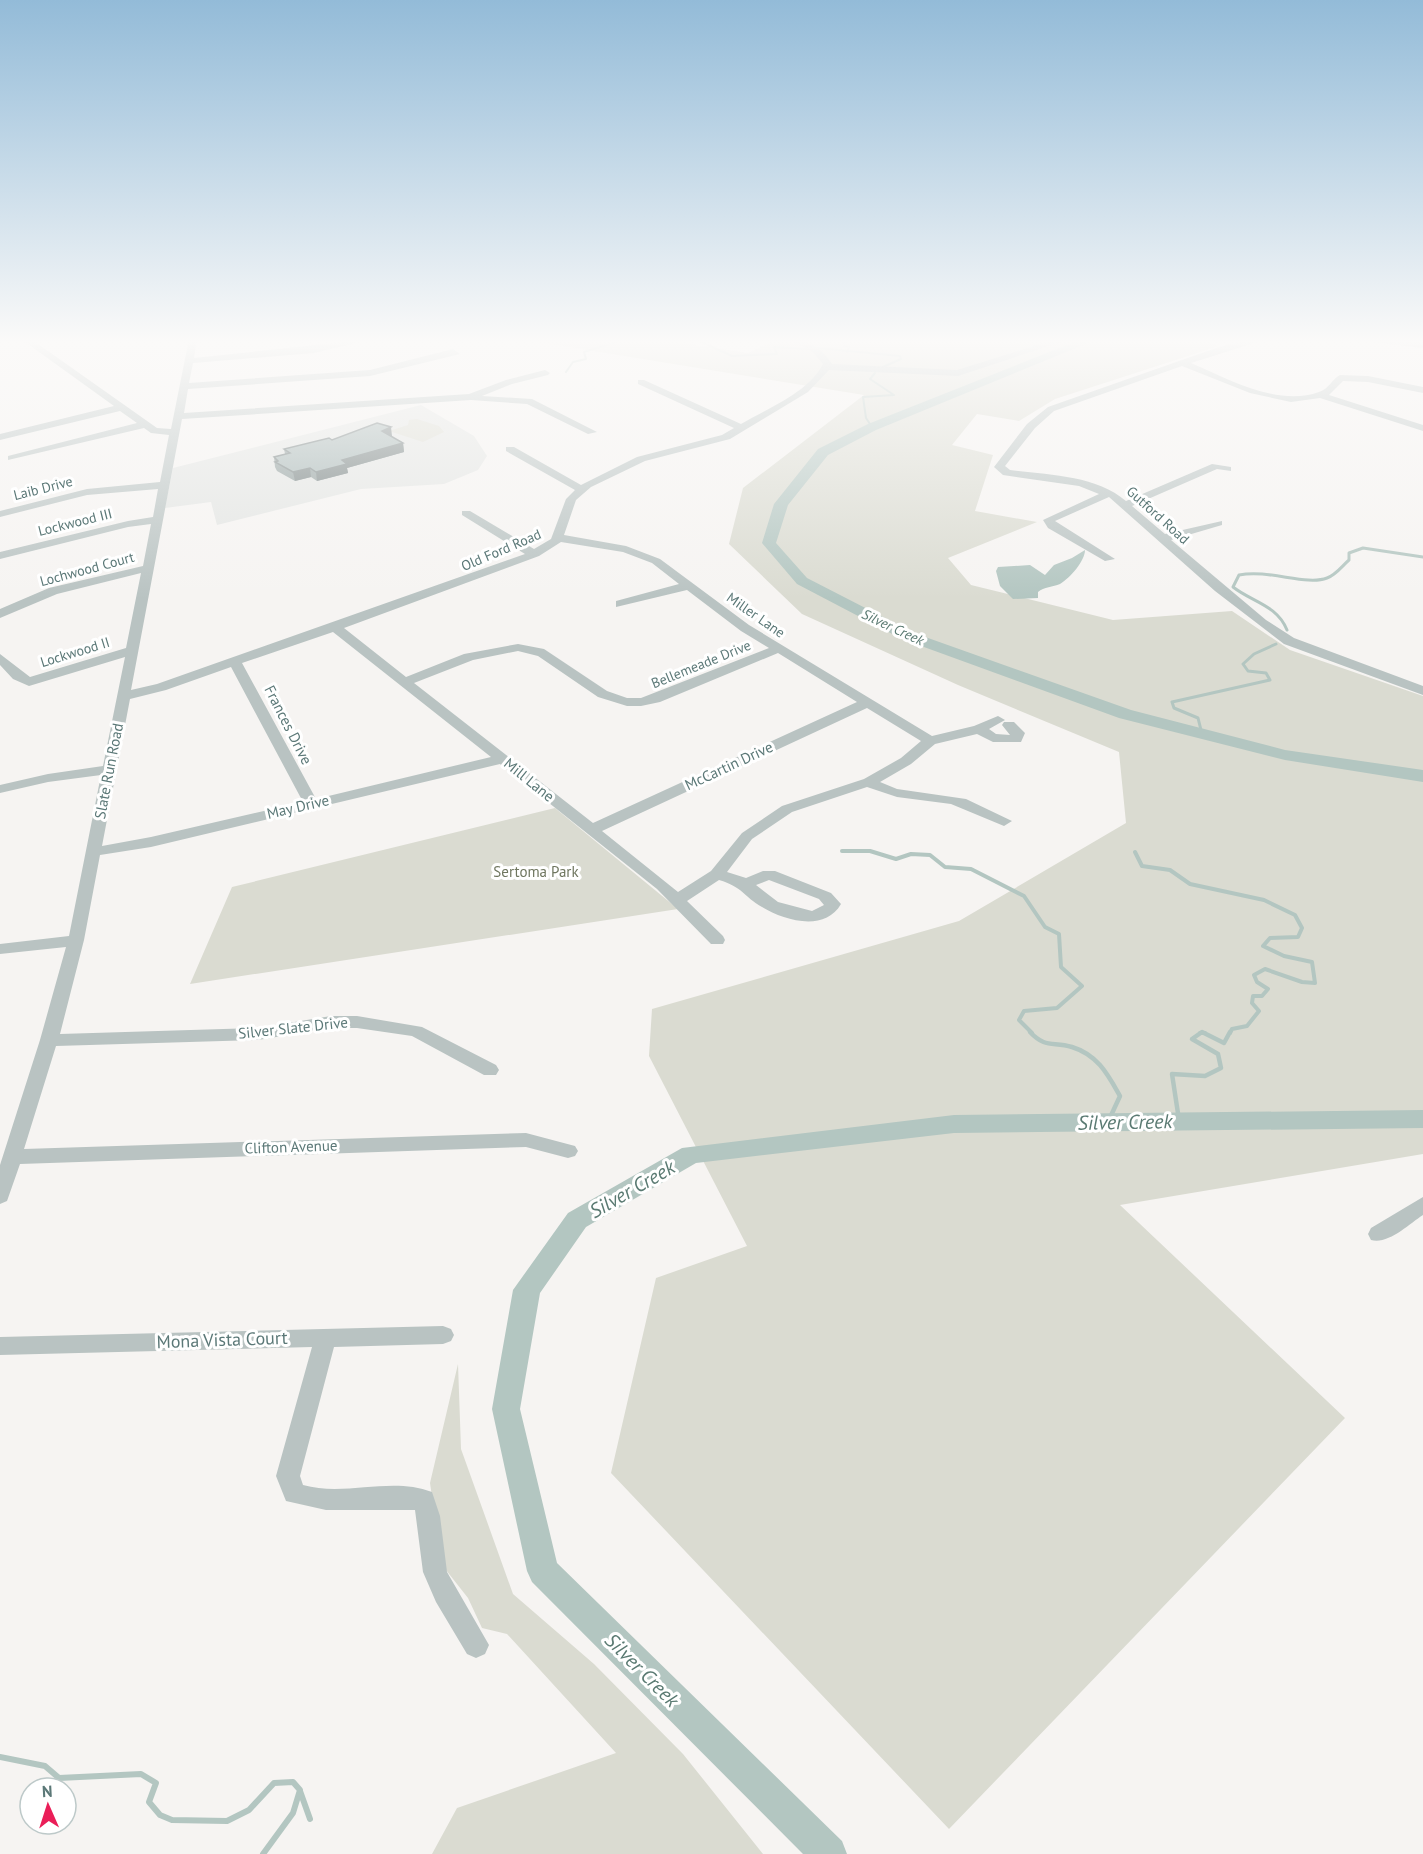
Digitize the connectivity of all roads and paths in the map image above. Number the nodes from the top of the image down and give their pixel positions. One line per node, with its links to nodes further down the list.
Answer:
1 (47, 426): 12 (street)
2 (140, 426): 15 (street)
3 (148, 426): 10 (street)
4 (176, 426): 10 (street, Slate Run Road)
5 (579, 426): 11 (street)
6 (737, 426): 9 (street)
7 (746, 426): 9 (street, Old Ford Road)
8 (1032, 426): 20 (street, Gutford Road)
9 (742, 428): 19 (street, Old Ford Road)
10 (175, 432): 18 (street, Slate Run Road)
11 (592, 432)
12 (0, 437)
13 (0, 448): 15 (street)
14 (510, 449): 19 (street)
15 (12, 458): 16 (street)
16 (26, 468)
17 (1227, 469): 21 (street)
18 (165, 485): 23 (street, Laib Drive); 24 (street, Slate Run Road)
19 (581, 489): 26 (street, Old Ford Road)
20 (1110, 493): 21 (street, Gutford Road); 30 (street)
21 (1125, 505): 27 (street, Gutford Road)
22 (466, 513): 28 (street)
23 (0, 514)
24 (158, 520): 29 (street, Lockwood III); 31 (street, Slate Run Road)
25 (1218, 523): 27 (street)
26 (558, 538): 28 (street, Old Ford Road); 32 (street, Miller Lane)
27 (1161, 539): 42 (street, Gutford Road)
28 (534, 554): 35 (street, Old Ford Road)
29 (0, 556)
30 (1109, 560)
31 (149, 568): 34 (street, Lochwood Court); 37 (street, Slate Run Road)
32 (691, 585): 33 (street); 36 (street, Miller Lane)
33 (620, 604)
34 (0, 614)
35 (335, 627): 39 (street, Old Ford Road); 41 (street, Mill Lane)
36 (777, 649): 41 (street, Bellemeade Drive); 44 (street, Miller Lane)
37 (133, 651): 40 (street, Lockwood II); 43 (street, Slate Run Road)
38 (0, 658): 40 (street, Lockwood II)
39 (235, 662): 43 (street, Old Ford Road); 51 (street, Frances Drive)
40 (5, 670)
41 (405, 682): 47 (street, Mill Lane)
42 (1423, 691)
43 (124, 696): 48 (street, Slate Run Road)
44 (867, 703): 46 (street, Miller Lane); 53 (street, McCartin Drive)
45 (979, 729): 45 (street); 46 (street)
46 (930, 741): 49 (street)
47 (503, 759): 51 (street, May Drive); 53 (street, Mill Lane)
48 (108, 770): 50 (street); 54 (street, Slate Run Road)
49 (870, 782): 52 (street); 55 (street)
50 (0, 789)
51 (311, 804): 54 (street, May Drive)
52 (1004, 820)
53 (591, 830): 57 (street, Mill Lane)
54 (93, 852): 58 (street, Slate Run Road)
55 (717, 874): 56 (street); 57 (street)
56 (745, 884)
57 (678, 899): 59 (street, Mill Lane)
58 (76, 940): 60 (street); 61 (street, Slate Run Road)
59 (717, 940)
60 (0, 949)
61 (48, 1040): 62 (street, Silver Slate Drive); 64 (street, Slate Run Road)
62 (490, 1070)
63 (568, 1151): 64 (street, Clifton Avenue)
64 (12, 1157): 65 (street, Slate Run Road)
65 (0, 1196)
66 (1423, 1205): 67 (street)
67 (1378, 1234)
68 (443, 1335): 69 (street, Mona Vista Court)
69 (326, 1337): 70 (street, Mona Vista Court); 71 (street)
70 (0, 1346)
71 (476, 1645)

